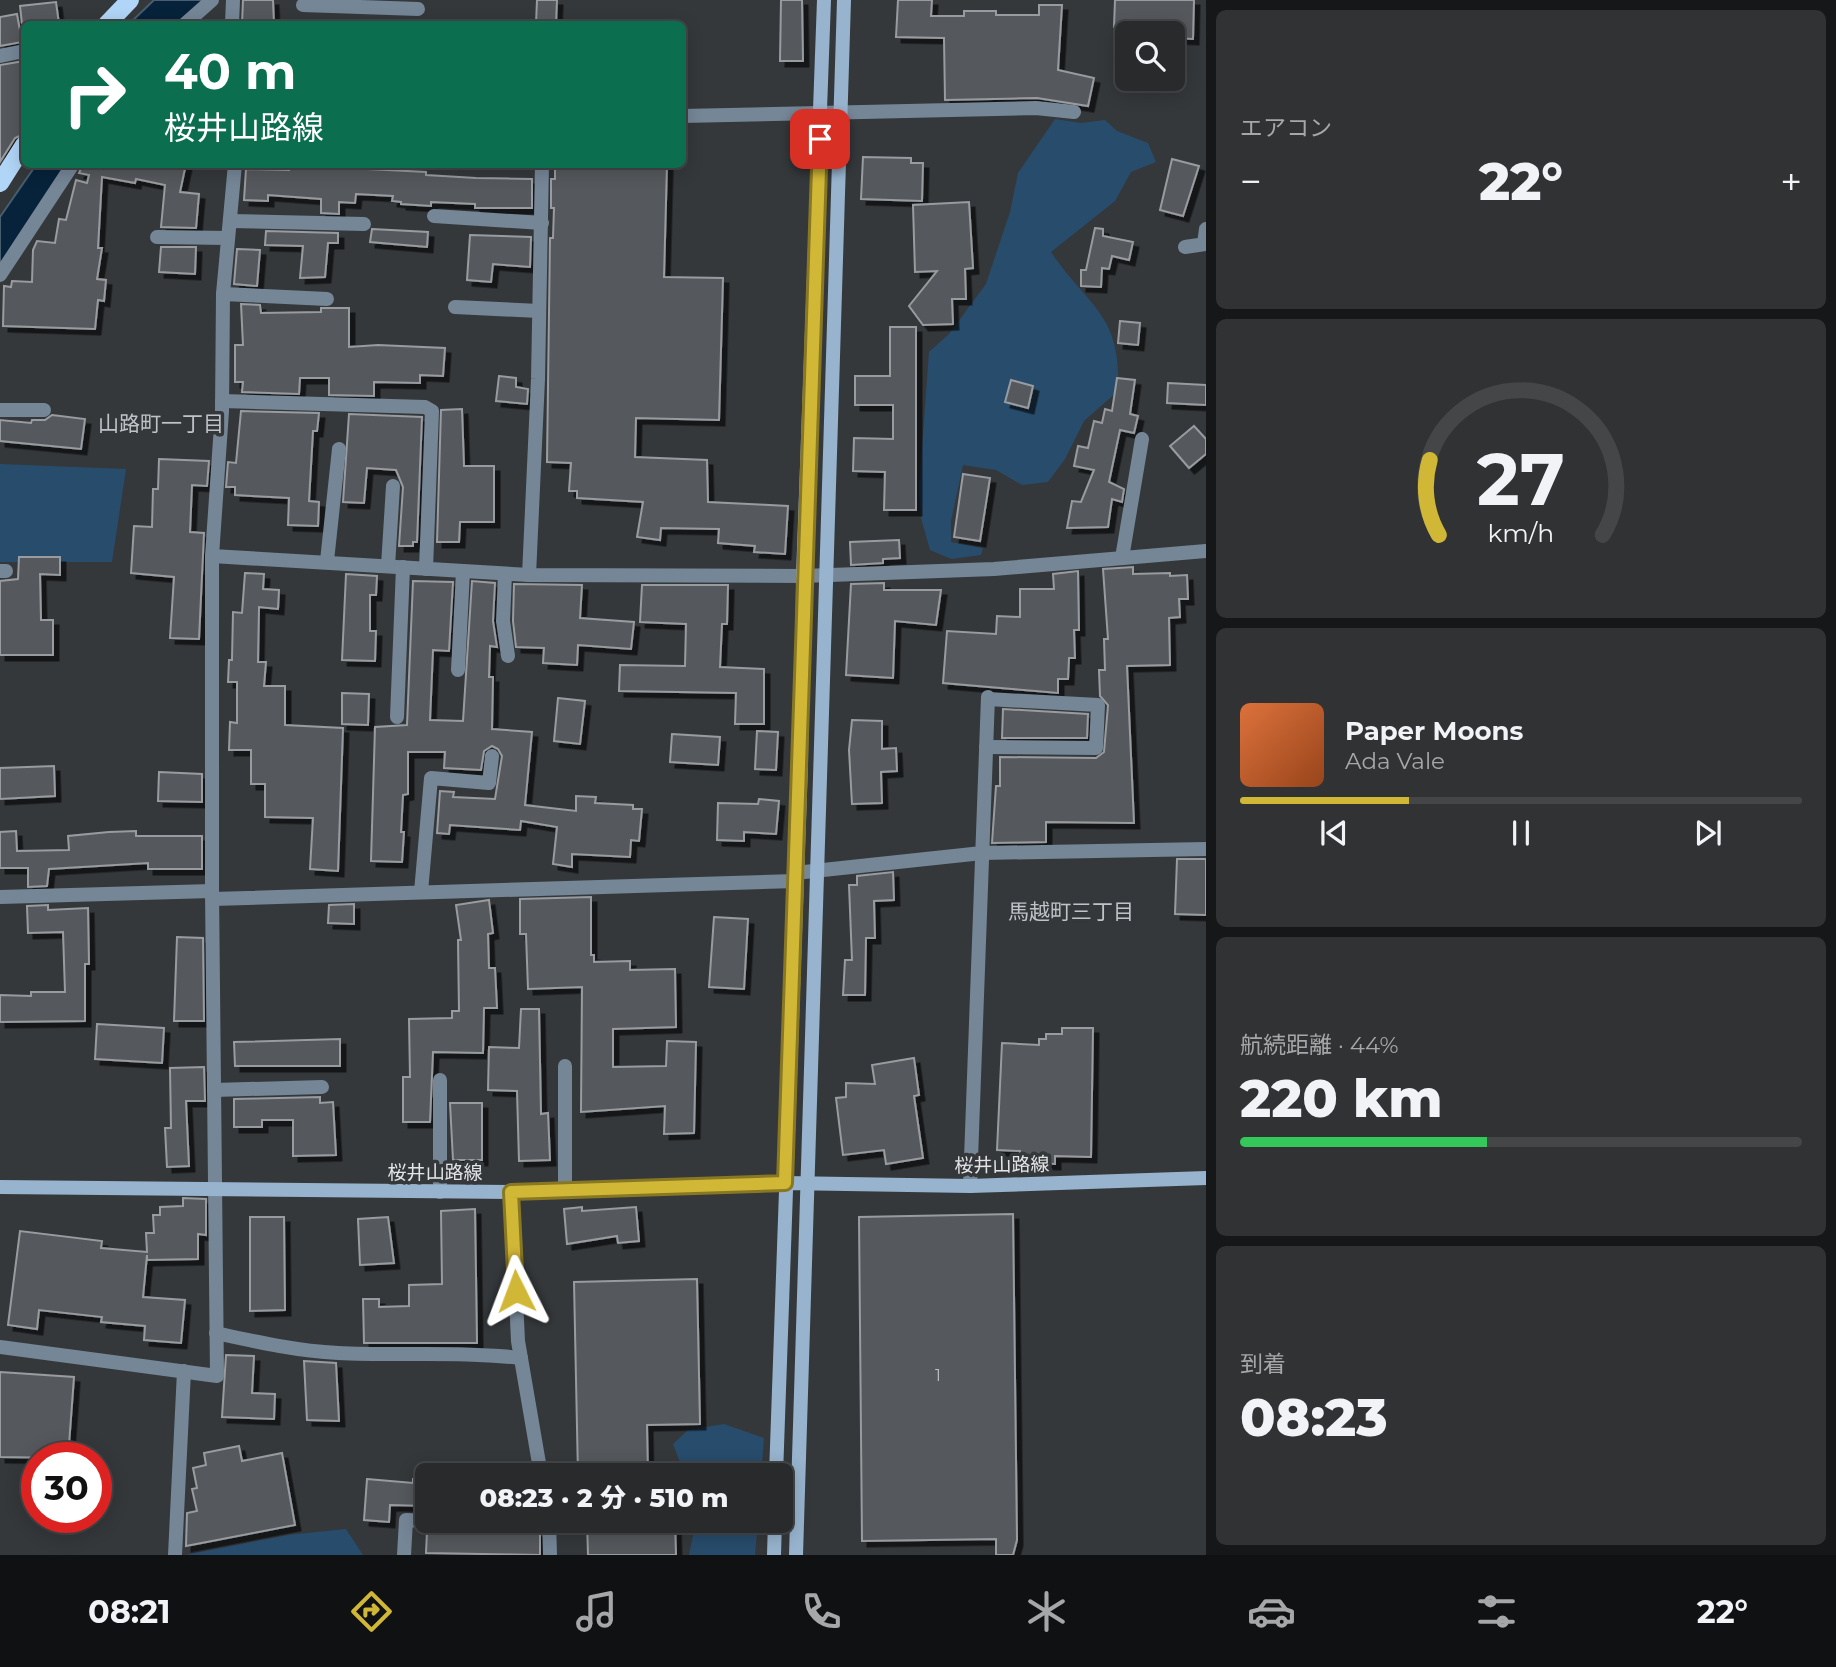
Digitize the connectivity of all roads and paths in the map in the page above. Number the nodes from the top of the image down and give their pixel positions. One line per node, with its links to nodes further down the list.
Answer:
1 (130, 0): 8 (main road)
2 (212, 0): 9 (street)
3 (233, 0): 10 (street)
4 (824, 0): 15 (street)
5 (844, 0): 13 (street)
6 (303, 5): 7 (street)
7 (418, 5)
8 (110, 21)
9 (188, 21)
10 (232, 21)
11 (21, 52): 12 (street)
12 (0, 56)
13 (841, 111): 14 (street); 15 (street); 52 (street)
14 (1074, 111)
15 (821, 112): 16 (street); 51 (street)
16 (686, 116)
17 (21, 150): 21 (main road)
18 (70, 168): 31 (street)
19 (235, 168): 23 (street)
20 (542, 168): 24 (street)
21 (0, 183)
22 (434, 215): 24 (street)
23 (231, 221): 25 (street); 28 (street)
24 (542, 223): 35 (street)
25 (364, 224)
26 (1206, 229): 29 (street)
27 (158, 237): 28 (street)
28 (228, 238): 32 (street)
29 (1205, 244): 30 (street)
30 (1185, 247)
31 (0, 275)
32 (223, 294): 33 (street); 36 (street)
33 (327, 299)
34 (455, 307): 35 (street)
35 (539, 311): 50 (street)
36 (222, 401): 43 (street); 47 (street)
37 (0, 410): 38 (street)
38 (44, 410)
39 (1142, 439): 44 (street)
40 (339, 449): 45 (street)
41 (393, 486): 46 (street)
42 (1206, 551): 44 (street)
43 (212, 556): 45 (street); 63 (street)
44 (1122, 558): 52 (street)
45 (327, 561): 46 (street)
46 (395, 567): 47 (street); 55 (street)
47 (426, 569): 48 (street)
48 (463, 571): 49 (street); 54 (street)
49 (505, 574): 50 (street); 53 (street)
50 (528, 575): 51 (street)
51 (803, 576): 52 (street); 61 (street)
52 (828, 576): 60 (street)
53 (508, 656)
54 (457, 670)
55 (397, 717)
56 (986, 747): 56 (street); 59 (street)
57 (492, 756): 62 (street)
58 (1206, 849): 59 (street)
59 (982, 853): 60 (street); 72 (street)
60 (819, 872): 61 (street); 71 (street)
61 (795, 877): 62 (street); 70 (street)
62 (421, 892): 63 (street)
63 (212, 895): 64 (street); 68 (street)
64 (0, 897)
65 (565, 1066): 74 (street)
66 (440, 1080): 76 (street)
67 (322, 1087): 68 (street)
68 (214, 1090): 75 (street)
69 (1206, 1178): 72 (street, 桜井山路線)
70 (785, 1183): 71 (street, 桜井山路線); 74 (street, 桜井山路線); 83 (street)
71 (810, 1183): 72 (street, 桜井山路線); 91 (street)
72 (970, 1185)
73 (0, 1187): 75 (street, 桜井山路線)
74 (565, 1190): 77 (street, 桜井山路線)
75 (215, 1191): 76 (street, 桜井山路線); 78 (street)
76 (440, 1192): 77 (street, 桜井山路線)
77 (511, 1192): 80 (street)
78 (216, 1333): 80 (street); 81 (street)
79 (0, 1348): 81 (street)
80 (521, 1358): 82 (street)
81 (184, 1371): 87 (street)
82 (539, 1463)
83 (776, 1463)
84 (415, 1520): 88 (street)
85 (549, 1533): 89 (street)
86 (775, 1533): 90 (street)
87 (175, 1555)
88 (404, 1555)
89 (550, 1555)
90 (774, 1555)
91 (796, 1555)

